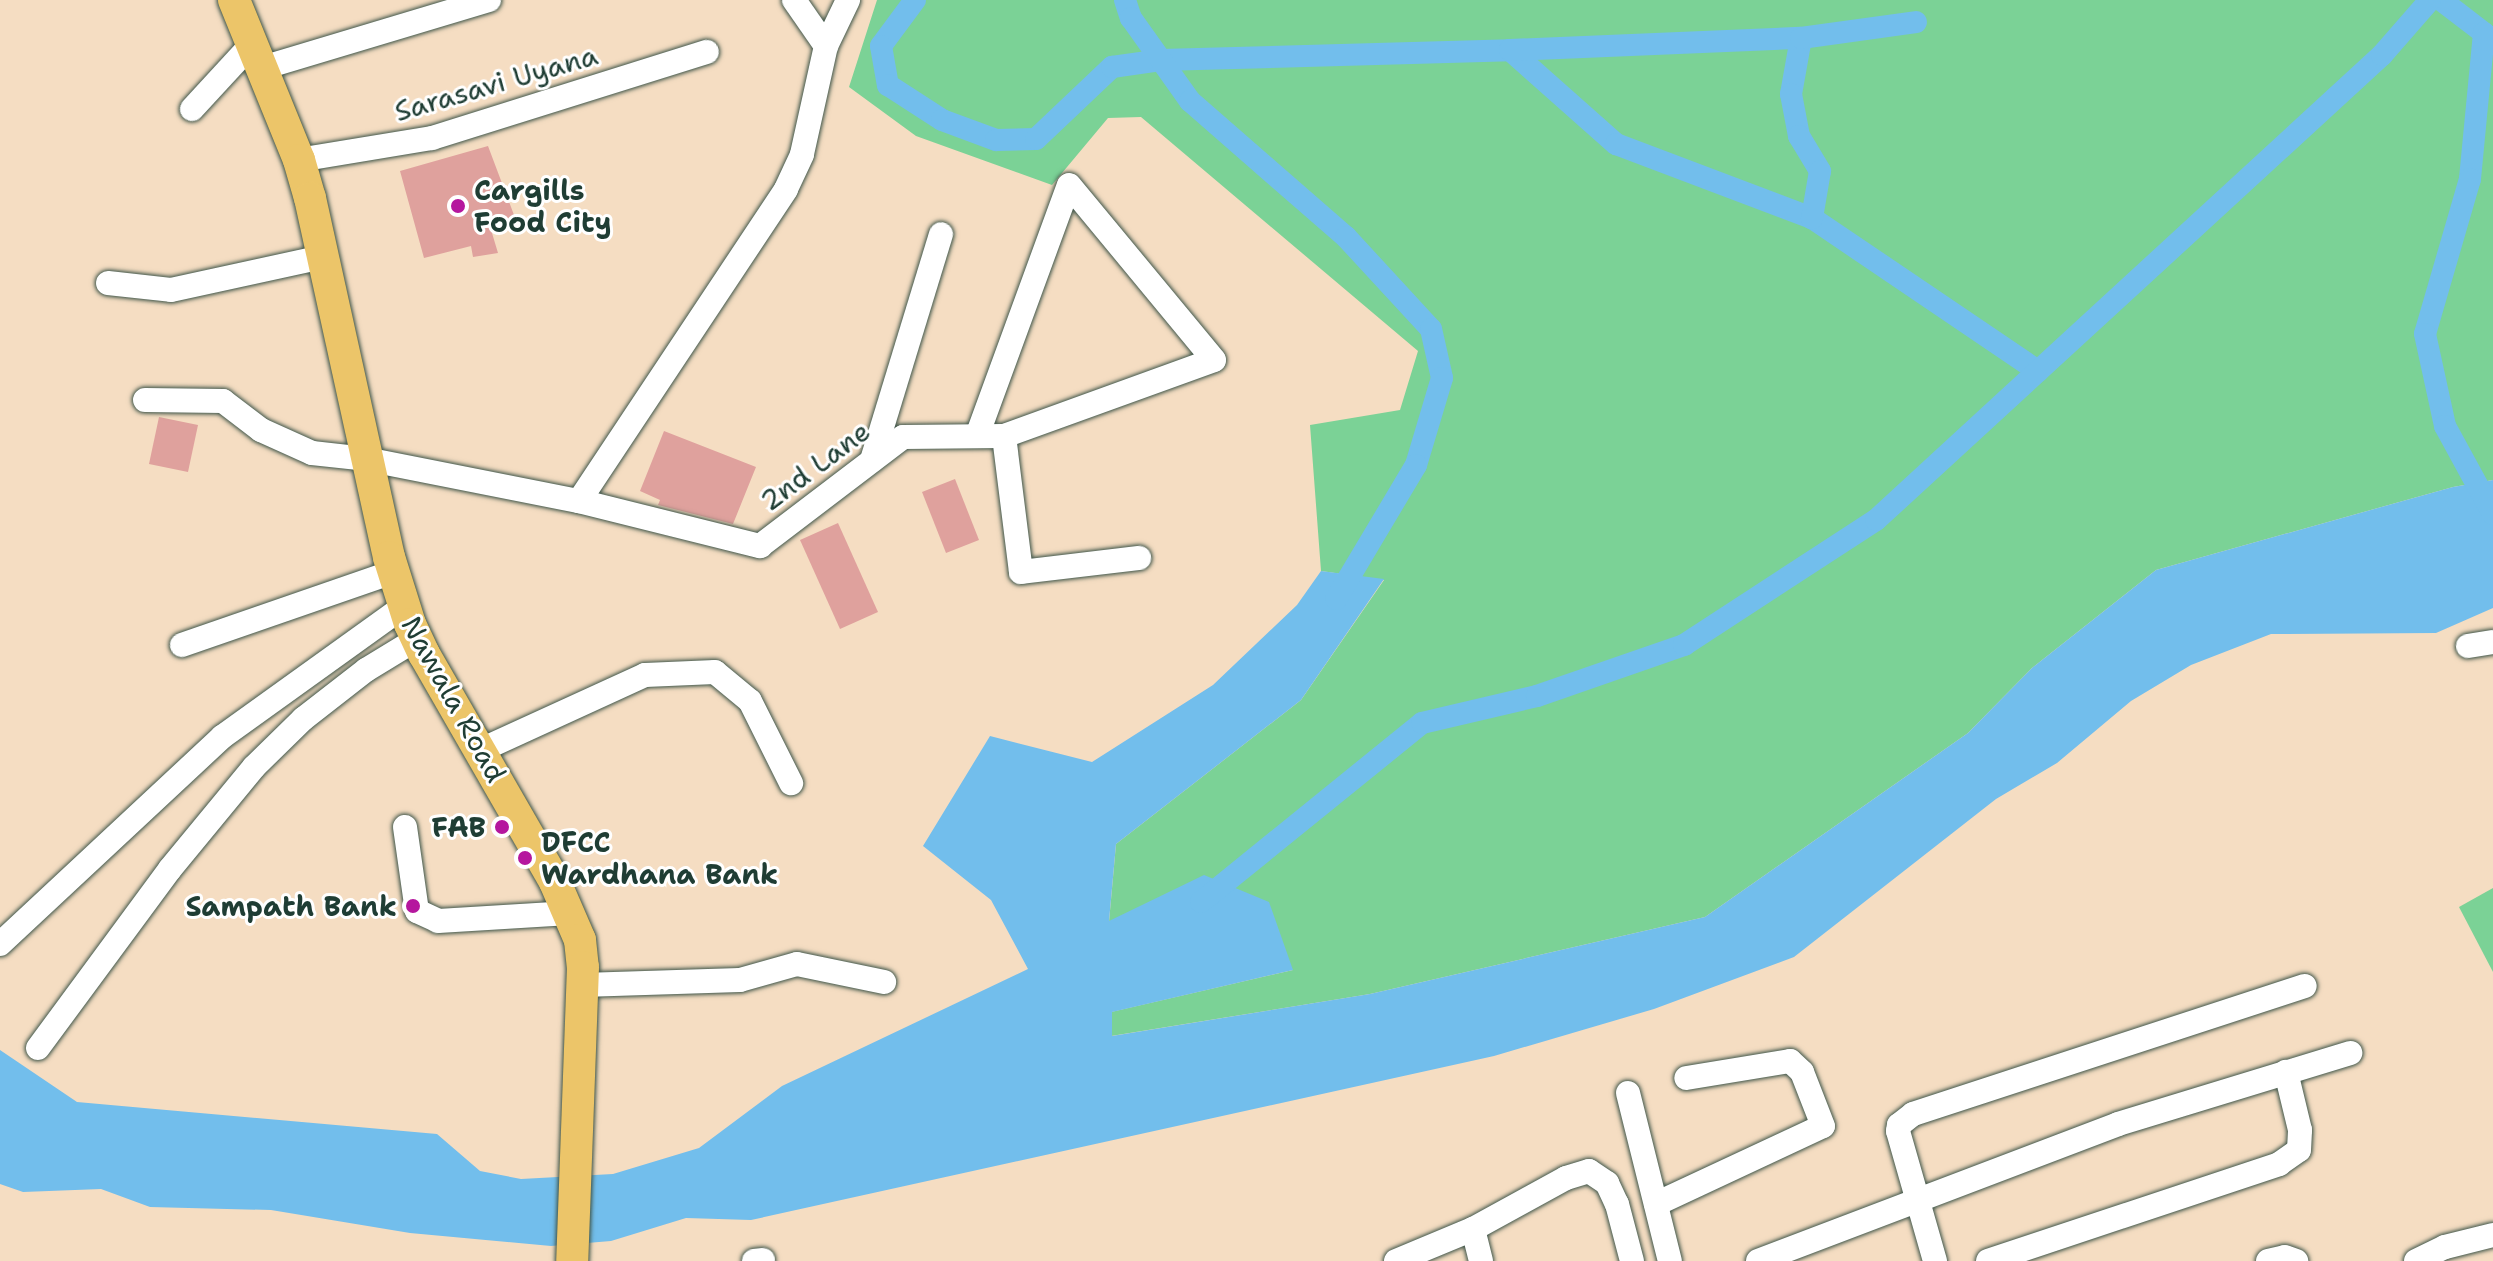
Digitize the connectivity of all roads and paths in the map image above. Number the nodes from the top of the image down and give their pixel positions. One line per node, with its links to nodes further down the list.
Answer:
1 (234, 0): 7 (main road, Nawala Road)
2 (489, 0): 7 (street)
3 (794, 0): 5 (street)
4 (848, 0): 5 (street)
5 (826, 46): 18 (street)
6 (707, 52): 9 (street, Sarasavi Uyana)
7 (257, 56): 8 (street); 9 (main road, Nawala Road)
8 (192, 109)
9 (299, 160): 11 (main road, Nawala Road)
10 (941, 234): 17 (street)
11 (322, 257): 12 (street); 16 (main road, Nawala Road)
12 (108, 283)
13 (145, 400): 16 (street, 2nd Lane)
14 (977, 436): 15 (street, 2nd Lane); 15 (street, 2nd Lane); 17 (street, 2nd Lane)
15 (1004, 436): 19 (street)
16 (366, 459): 18 (street, 2nd Lane); 20 (main road, Nawala Road)
17 (872, 460): 18 (street, 2nd Lane)
18 (579, 501)
19 (1139, 558)
20 (393, 572): 21 (main road, Nawala Road); 24 (street)
21 (404, 606): 22 (main road, Nawala Road); 30 (street)
22 (417, 639): 26 (main road, Nawala Road); 34 (street)
23 (2493, 642): 25 (street)
24 (182, 645)
25 (2468, 646)
26 (481, 750): 27 (street); 29 (main road, Nawala Road)
27 (791, 783)
28 (405, 827): 29 (street)
29 (570, 913): 32 (main road, Nawala Road)
30 (0, 944)
31 (884, 982): 32 (street)
32 (582, 985): 44 (main road, Nawala Road)
33 (2305, 986): 39 (street)
34 (38, 1048)
35 (2350, 1053): 36 (street)
36 (2286, 1072): 39 (street); 52 (street)
37 (1686, 1078): 40 (street)
38 (1628, 1093): 40 (street)
39 (1919, 1201): 50 (street); 51 (street)
40 (1656, 1204): 49 (street)
41 (1473, 1229): 46 (street); 47 (street); 48 (street)
42 (2493, 1235): 55 (street)
43 (763, 1260): 45 (street)
44 (572, 1261)
45 (754, 1261)
46 (1396, 1261)
47 (1481, 1261)
48 (1632, 1261)
49 (1670, 1261)
50 (1758, 1261)
51 (1935, 1261)
52 (1988, 1261)
53 (2268, 1261): 54 (street)
54 (2296, 1261)
55 (2416, 1261)

